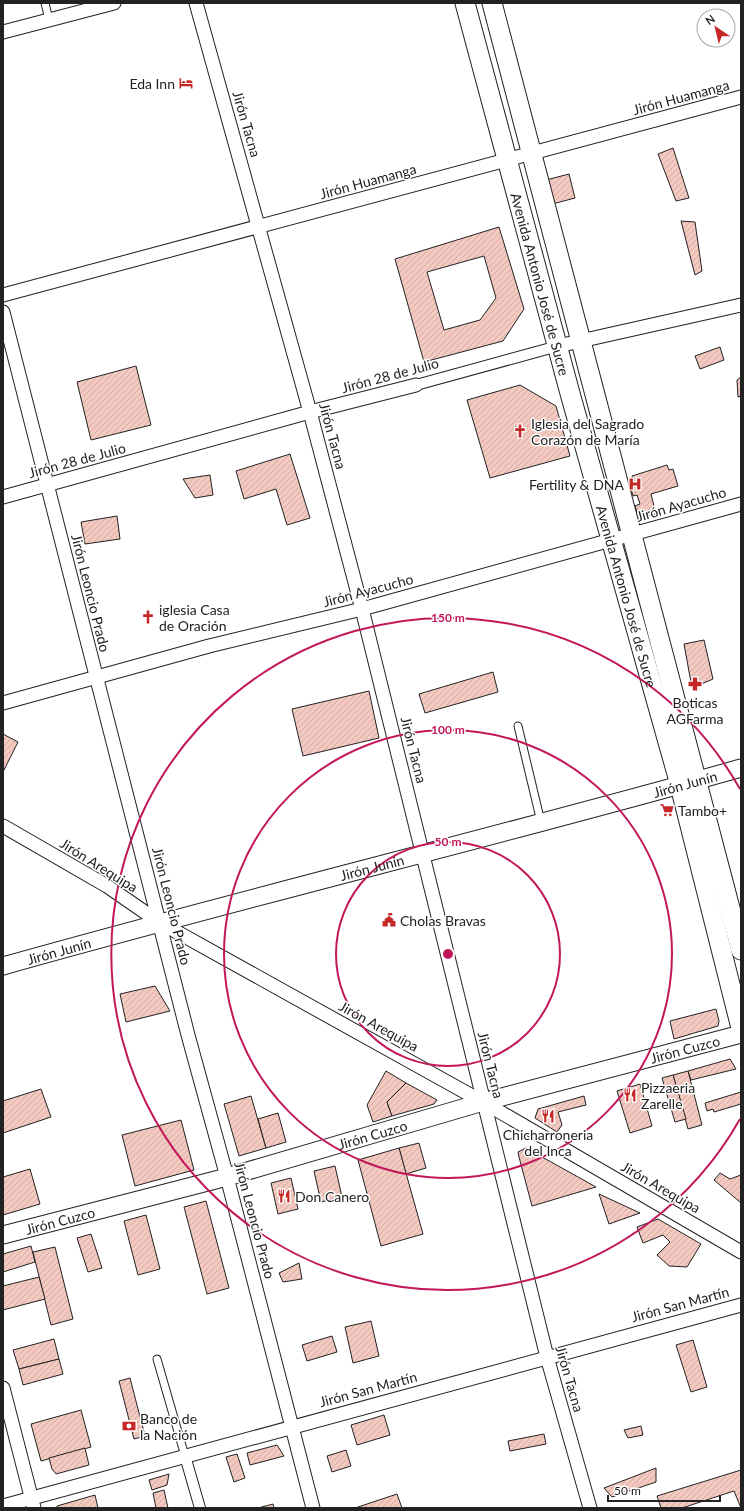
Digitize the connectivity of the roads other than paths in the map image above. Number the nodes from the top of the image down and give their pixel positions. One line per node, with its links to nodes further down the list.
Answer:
1 (45, 3): 6 (lane)
2 (114, 3): 6 (street)
3 (196, 3): 11 (street, Jirón Tacna)
4 (465, 3): 10 (main road, Avenida Antonio José de Sucre)
5 (492, 3): 9 (main road, Avenida Antonio José de Sucre)
6 (49, 20): 7 (street)
7 (3, 32)
8 (741, 97): 9 (street, Jirón Huamanga)
9 (531, 153): 10 (street, Jirón Huamanga); 15 (main road, Avenida Antonio José de Sucre)
10 (507, 160): 11 (street, Jirón Huamanga); 16 (main road, Avenida Antonio José de Sucre)
11 (259, 226): 12 (street, Jirón Huamanga); 18 (street, Jirón Tacna)
12 (3, 295)
13 (741, 305): 15 (street, Jirón 28 de Julio)
14 (3, 312): 19 (street, Jirón Leoncio Prado)
15 (581, 341): 16 (street, Jirón 28 de Julio); 22 (main road, Avenida Antonio José de Sucre)
16 (558, 346): 17 (street, Jirón 28 de Julio); 23 (main road, Avenida Antonio José de Sucre)
17 (416, 385): 18 (street, Jirón 28 de Julio)
18 (310, 412): 19 (street, Jirón 28 de Julio); 24 (street, Jirón Tacna)
19 (48, 486): 20 (street, Jirón 28 de Julio); 25 (street, Jirón Leoncio Prado)
20 (3, 497)
21 (741, 504): 22 (street, Jirón Ayacucho)
22 (632, 534): 23 (street, Jirón Ayacucho); 29 (main road, Avenida Antonio José de Sucre)
23 (611, 540): 24 (street, Jirón Ayacucho); 30 (main road, Avenida Antonio José de Sucre)
24 (362, 609): 25 (street, Jirón Ayacucho); 33 (street, Jirón Tacna)
25 (96, 678): 26 (street, Jirón Ayacucho); 34 (street, Jirón Leoncio Prado)
26 (3, 703)
27 (518, 726): 31 (lane)
28 (741, 768): 29 (street, Jirón Junín)
29 (697, 780): 30 (street, Jirón Junín); 35 (main road, Avenida Antonio José de Sucre)
30 (679, 785): 31 (street, Jirón Junín); 37 (main road, Avenida Antonio José de Sucre)
31 (542, 822): 33 (street, Jirón Junín)
32 (3, 826): 34 (street, Jirón Arequipa)
33 (423, 854): 34 (street, Jirón Junín); 39 (street, Jirón Tacna)
34 (159, 922): 36 (street, Jirón Junín); 39 (street, Jirón Arequipa); 40 (street, Jirón Leoncio Prado)
35 (741, 950)
36 (3, 966)
37 (741, 1028)
38 (741, 1034): 39 (street, Jirón Cuzco)
39 (483, 1102): 40 (street, Jirón Cuzco); 42 (street, Jirón Arequipa); 44 (street, Jirón Tacna)
40 (227, 1176): 41 (street, Jirón Cuzco); 47 (street, Jirón Leoncio Prado)
41 (3, 1235)
42 (741, 1252)
43 (741, 1305): 44 (street, Jirón San Martín)
44 (547, 1357): 47 (street, Jirón San Martín); 53 (street, Jirón Tacna)
45 (157, 1359): 48 (lane)
46 (3, 1388): 49 (street)
47 (291, 1426): 48 (street, Jirón San Martín); 52 (street, Jirón Leoncio Prado)
48 (185, 1456): 49 (street, Jirón San Martín); 51 (street)
49 (33, 1503): 50 (street, Jirón San Martín)
50 (3, 1506)
51 (200, 1508)
52 (313, 1508)
53 (590, 1508)

